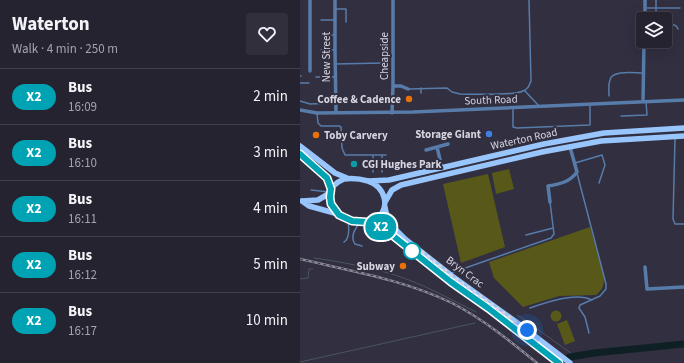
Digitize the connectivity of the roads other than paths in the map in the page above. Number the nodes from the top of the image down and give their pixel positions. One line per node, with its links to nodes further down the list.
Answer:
1 (310, 0): 25 (street)
2 (336, 0): 10 (street, New Street)
3 (393, 0): 31 (street, Cheapside)
4 (529, 0): 34 (lane)
5 (645, 0): 7 (street)
6 (656, 0): 8 (lane)
7 (645, 8): 8 (lane); 11 (street)
8 (656, 8): 9 (lane); 12 (lane)
9 (680, 8)
10 (335, 9): 14 (street, New Street); 15 (lane)
11 (645, 12)
12 (656, 12)
13 (322, 20): 14 (lane)
14 (335, 20): 19 (street, New Street)
15 (346, 22)
16 (672, 25): 17 (lane)
17 (678, 29)
18 (326, 35): 19 (lane)
19 (335, 35): 22 (street, New Street)
20 (644, 48): 26 (street)
21 (321, 50): 22 (lane)
22 (335, 50): 24 (street, New Street)
23 (384, 63): 24 (lane)
24 (335, 64): 28 (street, New Street)
25 (310, 71)
26 (644, 73): 36 (lane); 39 (street)
27 (316, 77): 28 (lane)
28 (335, 77): 40 (street, New Street)
29 (309, 82): 30 (lane)
30 (300, 83)
31 (393, 86): 33 (street); 47 (street, Cheapside)
32 (421, 88): 33 (lane); 34 (lane); 35 (lane)
33 (408, 89)
34 (524, 90): 42 (lane)
35 (421, 93)
36 (610, 96)
37 (684, 100): 39 (street, South Road)
38 (300, 101): 40 (lane)
39 (644, 102): 41 (street, South Road); 48 (lane)
40 (336, 103): 46 (street, New Street)
41 (590, 105): 42 (street, South Road); 43 (lane)
42 (540, 107): 43 (street, South Road)
43 (513, 108): 47 (street, South Road)
44 (300, 110): 45 (street, South Road)
45 (317, 113): 46 (street, South Road); 58 (lane)
46 (336, 113): 47 (street, South Road)
47 (392, 113)
48 (621, 116)
49 (684, 128): 62 (main road, Waterton Road)
50 (684, 136): 51 (main road, Waterton Road)
51 (675, 137): 55 (main road, Waterton Road); 78 (lane)
52 (448, 144): 54 (street)
53 (300, 146): 66 (main road)
54 (437, 147): 56 (street); 62 (street)
55 (570, 147): 61 (street); 73 (main road, Waterton Road)
56 (426, 150)
57 (300, 154): 70 (main road)
58 (373, 155): 59 (lane); 63 (lane)
59 (382, 155): 60 (lane); 64 (lane)
60 (386, 155)
61 (575, 163): 65 (street); 68 (lane)
62 (442, 168): 67 (main road, Waterton Road)
63 (373, 172)
64 (382, 172)
65 (577, 172): 72 (street); 86 (lane)
66 (350, 179): 67 (main road); 70 (main road)
67 (369, 181): 73 (main road)
68 (599, 183)
69 (311, 190): 70 (lane)
70 (330, 191): 71 (main road); 74 (main road)
71 (301, 201): 74 (main road)
72 (550, 202): 79 (lane)
73 (385, 205): 76 (main road); 84 (main road, Bryn Crac)
74 (339, 215): 75 (main road)
75 (347, 220): 77 (main road); 81 (lane)
76 (367, 222): 77 (main road); 89 (main road, Bryn Crac)
77 (360, 223): 82 (lane)
78 (684, 224)
79 (553, 228): 80 (lane); 84 (lane)
80 (526, 235)
81 (344, 242)
82 (362, 246)
83 (645, 267): 85 (street)
84 (449, 274): 90 (main road, Bryn Crac)
85 (684, 287)
86 (592, 300): 87 (lane); 88 (lane)
87 (530, 308)
88 (589, 333)
89 (559, 363)
90 (570, 363)

